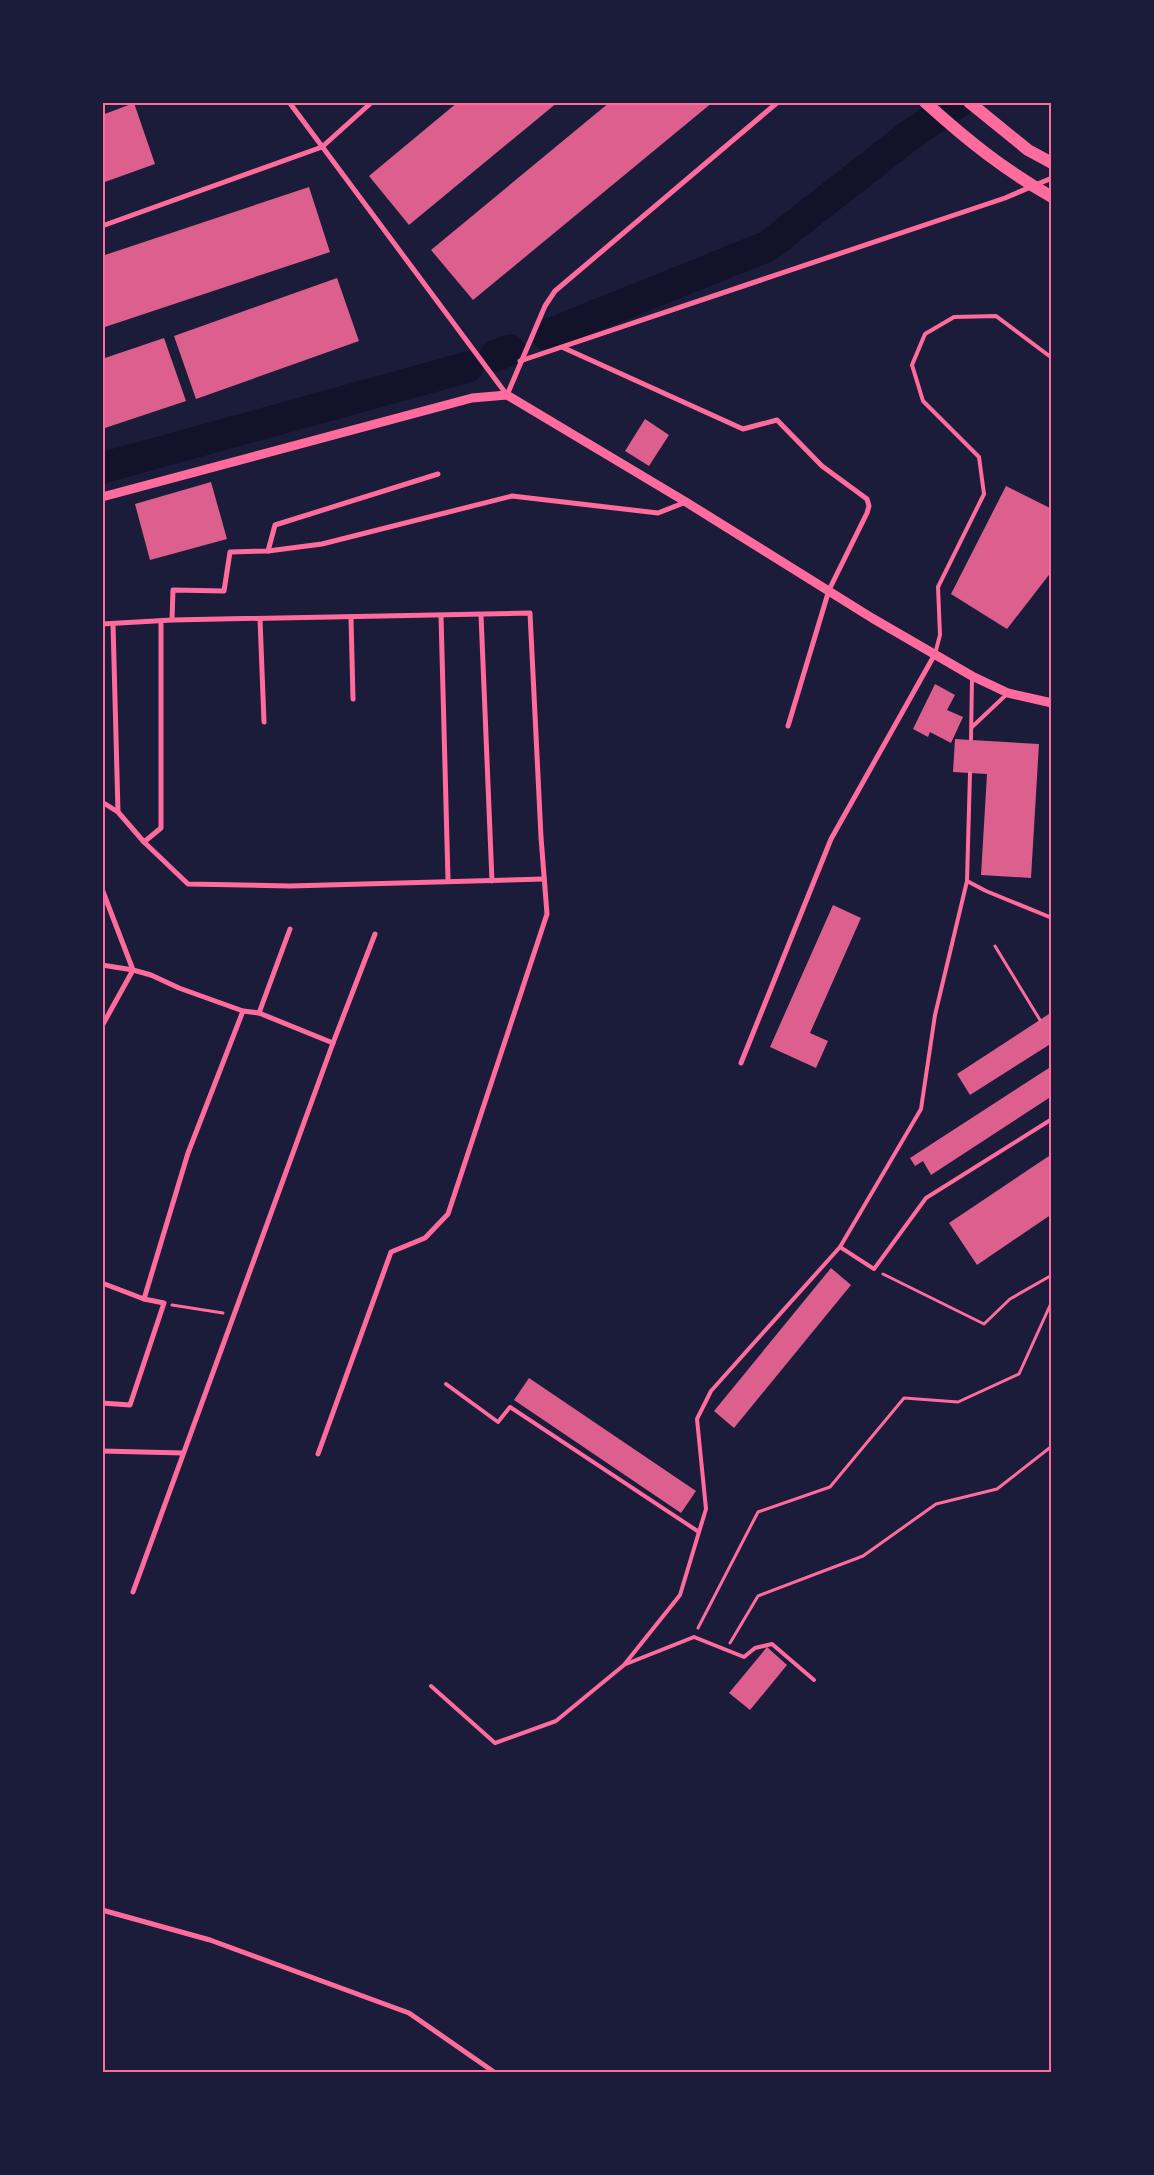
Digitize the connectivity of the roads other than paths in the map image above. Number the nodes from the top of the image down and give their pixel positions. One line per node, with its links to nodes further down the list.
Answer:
1 (289, 102): 6 (street)
2 (372, 102): 6 (street)
3 (778, 102): 13 (street)
4 (925, 102): 9 (main road)
5 (969, 102): 7 (main road)
6 (322, 146): 10 (street); 14 (street)
7 (1052, 163)
8 (1052, 178): 11 (street)
9 (1052, 197)
10 (102, 226)
11 (564, 348): 13 (street); 19 (street)
12 (1052, 358): 28 (lane)
13 (520, 361): 14 (street)
14 (507, 395): 16 (street); 17 (street)
15 (438, 474): 18 (street)
16 (102, 497)
17 (686, 502): 18 (street); 19 (street)
18 (268, 551): 24 (street)
19 (829, 590): 28 (street); 34 (street)
20 (441, 616): 21 (street); 22 (street); 42 (street)
21 (481, 616): 41 (street); 43 (street)
22 (351, 618): 23 (street); 31 (street)
23 (260, 619): 24 (street); 33 (street)
24 (172, 620): 25 (street)
25 (161, 621): 27 (street); 40 (street)
26 (102, 624): 27 (street)
27 (113, 624): 39 (street)
28 (935, 654): 29 (street); 55 (street)
29 (972, 676): 30 (street); 35 (lane)
30 (1008, 694): 32 (street); 35 (lane)
31 (353, 699)
32 (1052, 703)
33 (264, 722)
34 (788, 726)
35 (972, 727): 36 (lane)
36 (971, 739)
37 (970, 773): 44 (lane)
38 (102, 802): 39 (street)
39 (118, 812): 40 (street)
40 (144, 842): 42 (street)
41 (544, 879): 43 (street); 64 (street)
42 (448, 880): 43 (street)
43 (492, 881)
44 (967, 881): 46 (lane); 57 (lane)
45 (102, 889): 50 (street)
46 (1052, 918)
47 (290, 929): 52 (street)
48 (375, 934): 54 (street)
49 (102, 966): 50 (street)
50 (133, 970): 51 (street); 53 (street)
51 (243, 1011): 52 (street); 59 (street)
52 (259, 1013): 54 (street)
53 (102, 1026)
54 (333, 1043): 63 (street)
55 (741, 1063)
56 (1052, 1119): 57 (lane)
57 (840, 1247): 65 (lane)
58 (102, 1283): 59 (street)
59 (144, 1300): 61 (street)
60 (446, 1384): 65 (lane)
61 (102, 1403)
62 (102, 1451): 63 (street)
63 (183, 1453): 66 (street)
64 (318, 1454)
65 (699, 1532): 67 (lane)
66 (133, 1592)
67 (624, 1665): 68 (lane); 69 (lane)
68 (814, 1680)
69 (431, 1686)
70 (102, 1910): 71 (street)
71 (494, 2072)

